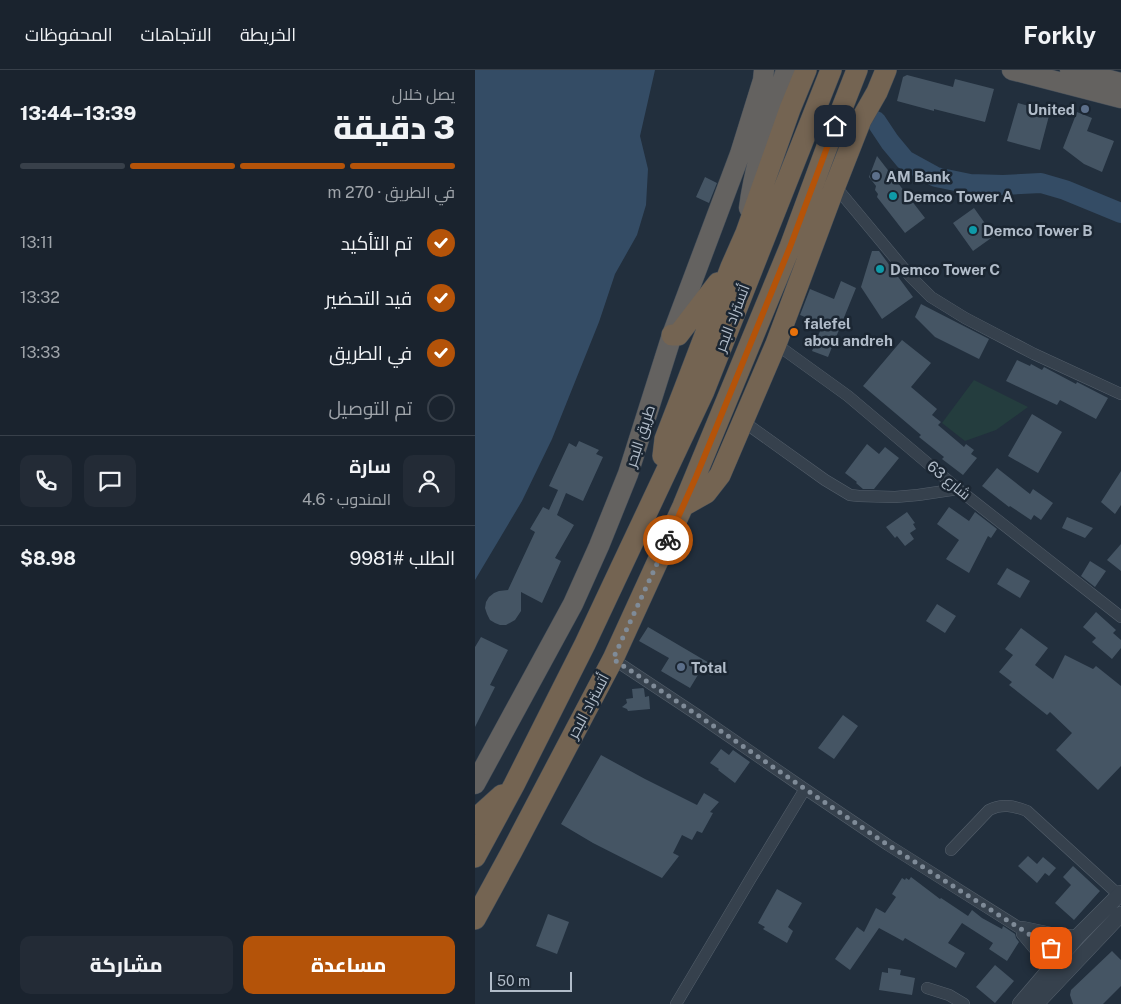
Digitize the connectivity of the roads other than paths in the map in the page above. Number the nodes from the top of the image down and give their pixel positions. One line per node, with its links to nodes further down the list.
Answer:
1 (764, 70): 18 (highway, طريق البحر)
2 (786, 70): 16 (highway)
3 (806, 70): 13 (highway)
4 (811, 70): 13 (highway)
5 (831, 70): 16 (highway, أتستراد البحر)
6 (857, 70): 24 (highway, أتستراد البحر)
7 (877, 70): 14 (highway)
8 (886, 70): 14 (highway)
9 (1012, 70): 12 (highway)
10 (1070, 70): 11 (highway)
11 (1121, 83)
12 (1121, 98)
13 (790, 109): 16 (highway)
14 (861, 120): 15 (highway)
15 (835, 186): 19 (highway); 20 (street)
16 (755, 235): 17 (highway); 22 (highway, أتستراد البحر)
17 (731, 267): 18 (highway); 22 (highway)
18 (672, 335): 27 (highway, طريق البحر)
19 (777, 344): 21 (highway); 23 (street, شارع 63)
20 (1121, 394)
21 (744, 422): 23 (street); 24 (highway)
22 (660, 484): 28 (highway, أتستراد البحر)
23 (958, 489): 25 (street, شارع 63)
24 (683, 506): 26 (highway, أتستراد البحر)
25 (1121, 616)
26 (613, 659): 29 (street); 35 (highway, أتستراد البحر)
27 (475, 784)
28 (514, 785): 30 (highway); 32 (highway, أتستراد البحر)
29 (805, 789): 36 (street); 42 (street)
30 (475, 824)
31 (951, 850): 33 (street)
32 (475, 857)
33 (1120, 894): 37 (street)
34 (1121, 914): 38 (street)
35 (475, 919)
36 (1015, 924): 37 (street); 38 (street); 39 (street)
37 (1078, 936): 38 (street)
38 (1069, 958): 39 (street); 41 (street)
39 (1049, 970): 41 (street)
40 (927, 988): 43 (street)
41 (1029, 1003)
42 (676, 1004)
43 (965, 1004)

